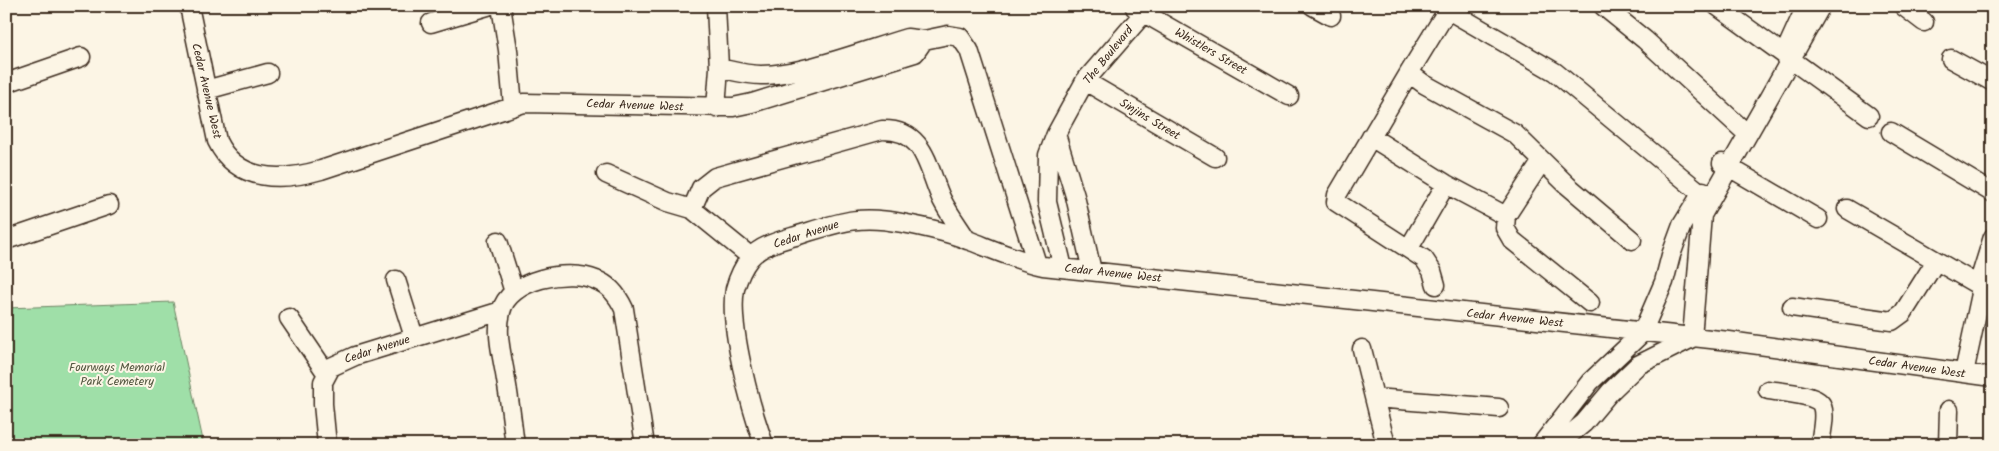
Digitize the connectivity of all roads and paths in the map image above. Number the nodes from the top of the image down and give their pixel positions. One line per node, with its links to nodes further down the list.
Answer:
1 (189, 6): 27 (street, Cedar Avenue West)
2 (488, 6): 15 (street)
3 (501, 6): 30 (street)
4 (716, 6): 20 (street)
5 (1313, 6): 13 (street)
6 (1603, 6): 33 (street)
7 (1718, 6): 18 (street)
8 (1806, 6): 18 (street)
9 (1821, 6): 18 (street)
10 (1903, 6): 14 (street)
11 (1141, 8): 24 (street, The Boulevard); 28 (street, Whistlers Street)
12 (1449, 8): 22 (street); 43 (street)
13 (1331, 16)
14 (1924, 22)
15 (431, 24)
16 (924, 40): 23 (street); 29 (street, Cedar Avenue West); 57 (street)
17 (81, 56): 26 (street)
18 (1787, 57): 32 (street); 33 (street); 39 (street)
19 (1951, 59): 25 (street)
20 (719, 68): 23 (street); 31 (street)
21 (268, 73): 27 (street)
22 (1410, 73): 36 (street); 38 (street)
23 (764, 75): 29 (street)
24 (1085, 81): 35 (street, The Boulevard); 37 (street, Sinjins Street)
25 (1993, 82)
26 (6, 83)
27 (206, 90): 30 (street, Cedar Avenue West)
28 (1289, 96)
29 (767, 99): 31 (street, Cedar Avenue West)
30 (513, 106): 31 (street, Cedar Avenue West)
31 (716, 108)
32 (1869, 116)
33 (1743, 130): 39 (street)
34 (1891, 132): 42 (street)
35 (1056, 134): 59 (street, The Boulevard); 60 (street)
36 (1371, 137): 41 (street); 54 (street)
37 (1215, 157)
38 (1542, 161): 47 (street); 52 (street)
39 (1726, 166): 43 (street); 48 (street)
40 (606, 174): 46 (street)
41 (1446, 184): 47 (street); 54 (street)
42 (1993, 193)
43 (1705, 197): 69 (street); 71 (street)
44 (109, 205): 50 (street)
45 (1847, 209): 56 (street)
46 (692, 210): 51 (street); 55 (street)
47 (1506, 216): 65 (street)
48 (1818, 219)
49 (1993, 237): 58 (street)
50 (6, 240)
51 (967, 240): 55 (street, Cedar Avenue); 57 (street, Cedar Avenue West)
52 (1632, 240)
53 (498, 241): 63 (street)
54 (1409, 248): 62 (street)
55 (752, 257): 87 (street, Cedar Avenue)
56 (1936, 261): 64 (street); 66 (street)
57 (1038, 264): 59 (street, Cedar Avenue West)
58 (1988, 267): 64 (street)
59 (1063, 268): 60 (street, Cedar Avenue West)
60 (1092, 271): 69 (street, Cedar Avenue West)
61 (396, 280): 70 (street)
62 (1436, 285)
63 (514, 292): 67 (street); 86 (street)
64 (1984, 292): 74 (street)
65 (1590, 304)
66 (1792, 307)
67 (501, 310): 70 (street, Cedar Avenue); 85 (street)
68 (289, 318): 75 (street)
69 (1642, 333): 71 (street, Cedar Avenue West); 73 (street)
70 (414, 337): 75 (street, Cedar Avenue)
71 (1692, 338): 74 (street, Cedar Avenue West); 76 (street)
72 (1362, 349): 79 (street)
73 (1612, 360): 76 (street); 82 (street)
74 (1964, 373): 77 (street, Cedar Avenue West)
75 (327, 374): 84 (street)
76 (1628, 374): 83 (street)
77 (1993, 376)
78 (1768, 390): 91 (street)
79 (1375, 398): 80 (street); 88 (street)
80 (1499, 408)
81 (1949, 410): 92 (street)
82 (1563, 418): 83 (street); 89 (street)
83 (1575, 431): 90 (street)
84 (327, 445)
85 (515, 445)
86 (645, 445)
87 (764, 445)
88 (1386, 445)
89 (1541, 445)
90 (1558, 445)
91 (1820, 445)
92 (1948, 445)

